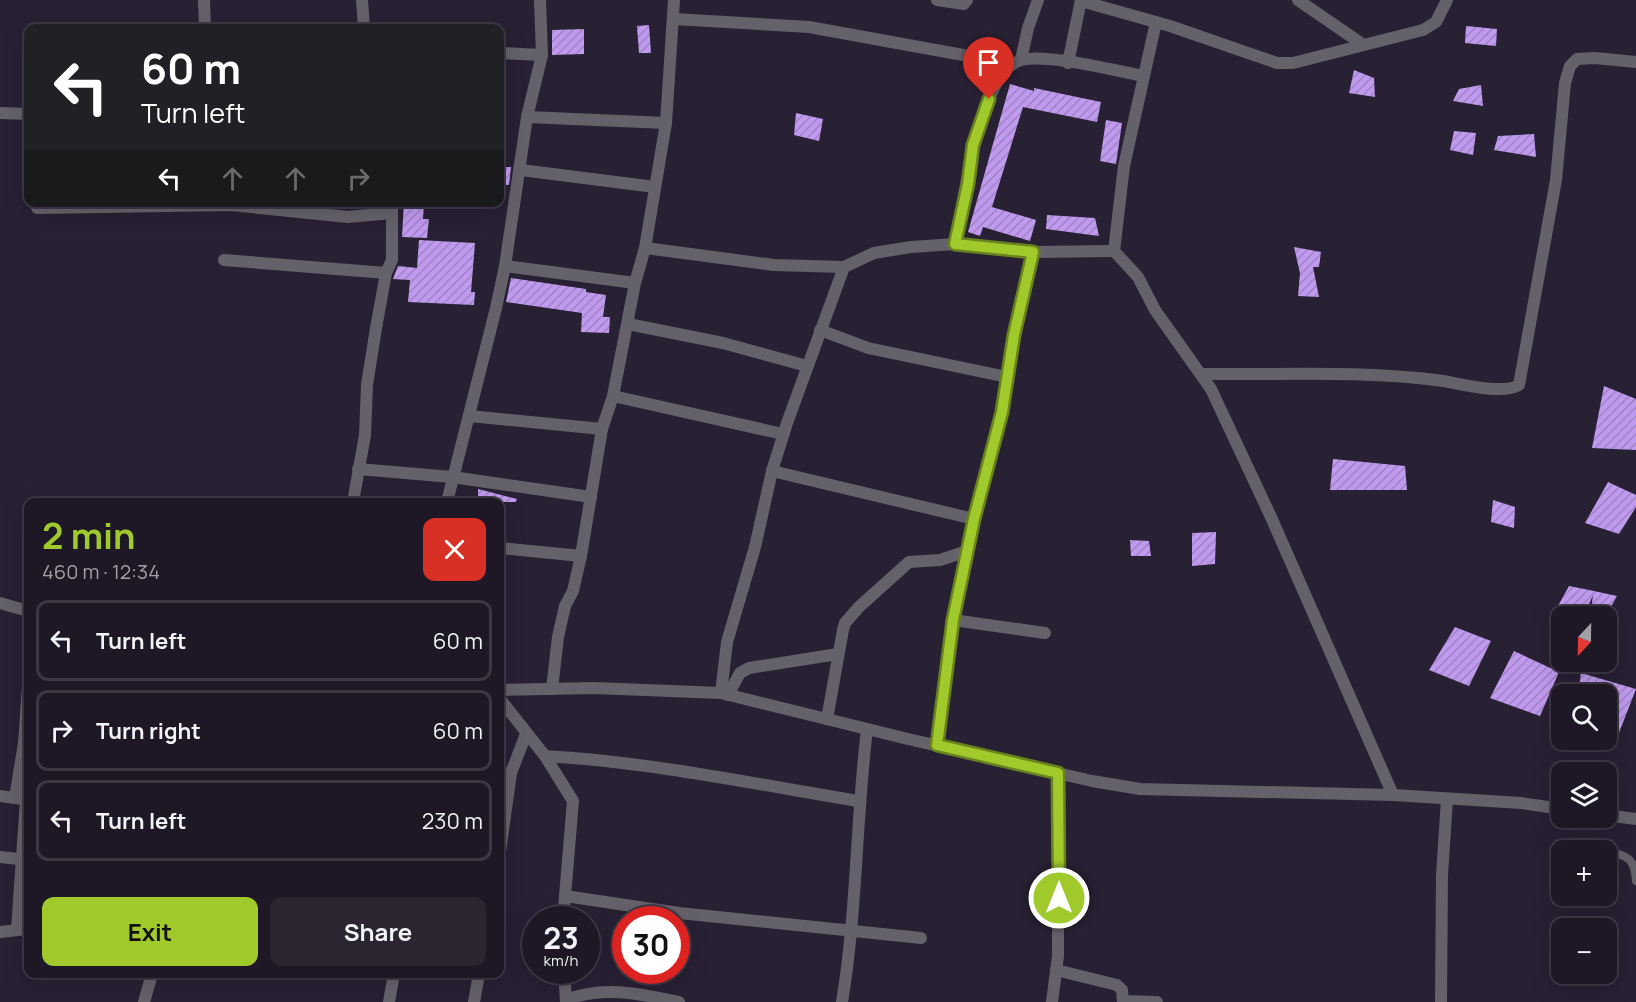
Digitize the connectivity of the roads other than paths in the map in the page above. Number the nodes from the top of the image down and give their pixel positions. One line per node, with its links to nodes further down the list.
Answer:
1 (204, 0): 13 (street)
2 (540, 0): 17 (street)
3 (674, 0): 11 (street)
4 (937, 0): 5 (street)
5 (967, 0)
6 (1038, 0): 18 (street)
7 (1081, 0): 12 (street); 20 (street)
8 (1298, 0): 15 (street)
9 (1447, 0): 15 (street)
10 (365, 1): 14 (street)
11 (674, 19): 22 (street); 26 (street)
12 (1156, 22): 15 (street); 21 (street)
13 (205, 24)
14 (364, 24)
15 (1362, 44)
16 (504, 53): 17 (street)
17 (542, 55): 25 (street)
18 (1021, 60): 20 (street); 22 (street)
19 (1636, 62): 45 (street)
20 (1068, 63): 21 (street)
21 (1144, 76): 35 (street)
22 (992, 92): 33 (street)
23 (0, 113): 24 (street)
24 (24, 114)
25 (527, 117): 26 (street); 27 (street)
26 (666, 123): 28 (street)
27 (521, 170): 28 (street); 38 (street)
28 (655, 187): 34 (street)
29 (102, 207): 31 (street)
30 (250, 207): 32 (street)
31 (37, 208)
32 (392, 208): 40 (street)
33 (955, 244): 36 (street); 39 (street)
34 (645, 248): 39 (street); 41 (street)
35 (1114, 251): 36 (street); 45 (street)
36 (1033, 252): 46 (street)
37 (224, 260): 40 (street)
38 (505, 266): 41 (street); 48 (street)
39 (844, 267): 43 (street)
40 (386, 273): 51 (street)
41 (635, 283): 42 (street)
42 (628, 324): 44 (street); 47 (street)
43 (820, 330): 44 (street); 46 (street)
44 (807, 366): 50 (street)
45 (1200, 374): 79 (street)
46 (1007, 377): 57 (street)
47 (613, 396): 49 (street); 50 (street)
48 (469, 416): 49 (street); 53 (street)
49 (602, 429): 54 (street)
50 (783, 434): 52 (street)
51 (358, 469): 53 (street); 55 (street)
52 (772, 471): 57 (street); 65 (street)
53 (452, 477): 54 (street); 56 (street)
54 (591, 497): 60 (street)
55 (354, 498)
56 (448, 498)
57 (974, 519): 59 (street)
58 (504, 548): 60 (street)
59 (968, 550): 63 (street); 66 (street)
60 (581, 556): 68 (street)
61 (0, 603): 62 (street)
62 (24, 610)
63 (953, 620): 64 (street); 76 (street)
64 (1045, 633)
65 (726, 654): 67 (street); 70 (street)
66 (838, 654): 67 (street); 72 (street)
67 (741, 673): 70 (street)
68 (552, 689): 69 (street); 70 (street)
69 (504, 690)
70 (725, 694): 72 (street)
71 (504, 704): 74 (street)
72 (827, 719): 73 (street)
73 (867, 729): 76 (street); 83 (street)
74 (526, 734): 77 (street); 87 (street)
75 (24, 743): 82 (street)
76 (937, 745): 78 (street)
77 (545, 756): 83 (street); 94 (street)
78 (1058, 773): 79 (street); 100 (street)
79 (1393, 795): 81 (street)
80 (0, 796): 82 (street)
81 (1447, 799): 84 (street); 114 (street)
82 (23, 800): 88 (street)
83 (858, 801): 97 (street)
84 (1551, 808)
85 (1617, 816): 86 (street)
86 (1636, 819)
87 (504, 823)
88 (24, 830)
89 (1617, 853): 92 (lane)
90 (0, 857): 91 (street)
91 (24, 860)
92 (1636, 881)
93 (24, 895): 96 (street)
94 (565, 896): 95 (street); 97 (street)
95 (564, 906)
96 (23, 930): 98 (street)
97 (853, 931): 99 (street); 110 (street)
98 (0, 932)
99 (921, 938)
100 (1056, 970): 111 (street); 112 (street)
101 (151, 978): 106 (street)
102 (393, 978): 107 (street)
103 (478, 978): 108 (street)
104 (565, 984): 105 (street)
105 (566, 1001): 109 (street)
106 (144, 1002)
107 (389, 1002)
108 (474, 1002)
109 (679, 1002)
110 (842, 1002)
111 (1052, 1002)
112 (1123, 1002): 113 (street)
113 (1156, 1002)
114 (1441, 1002)

